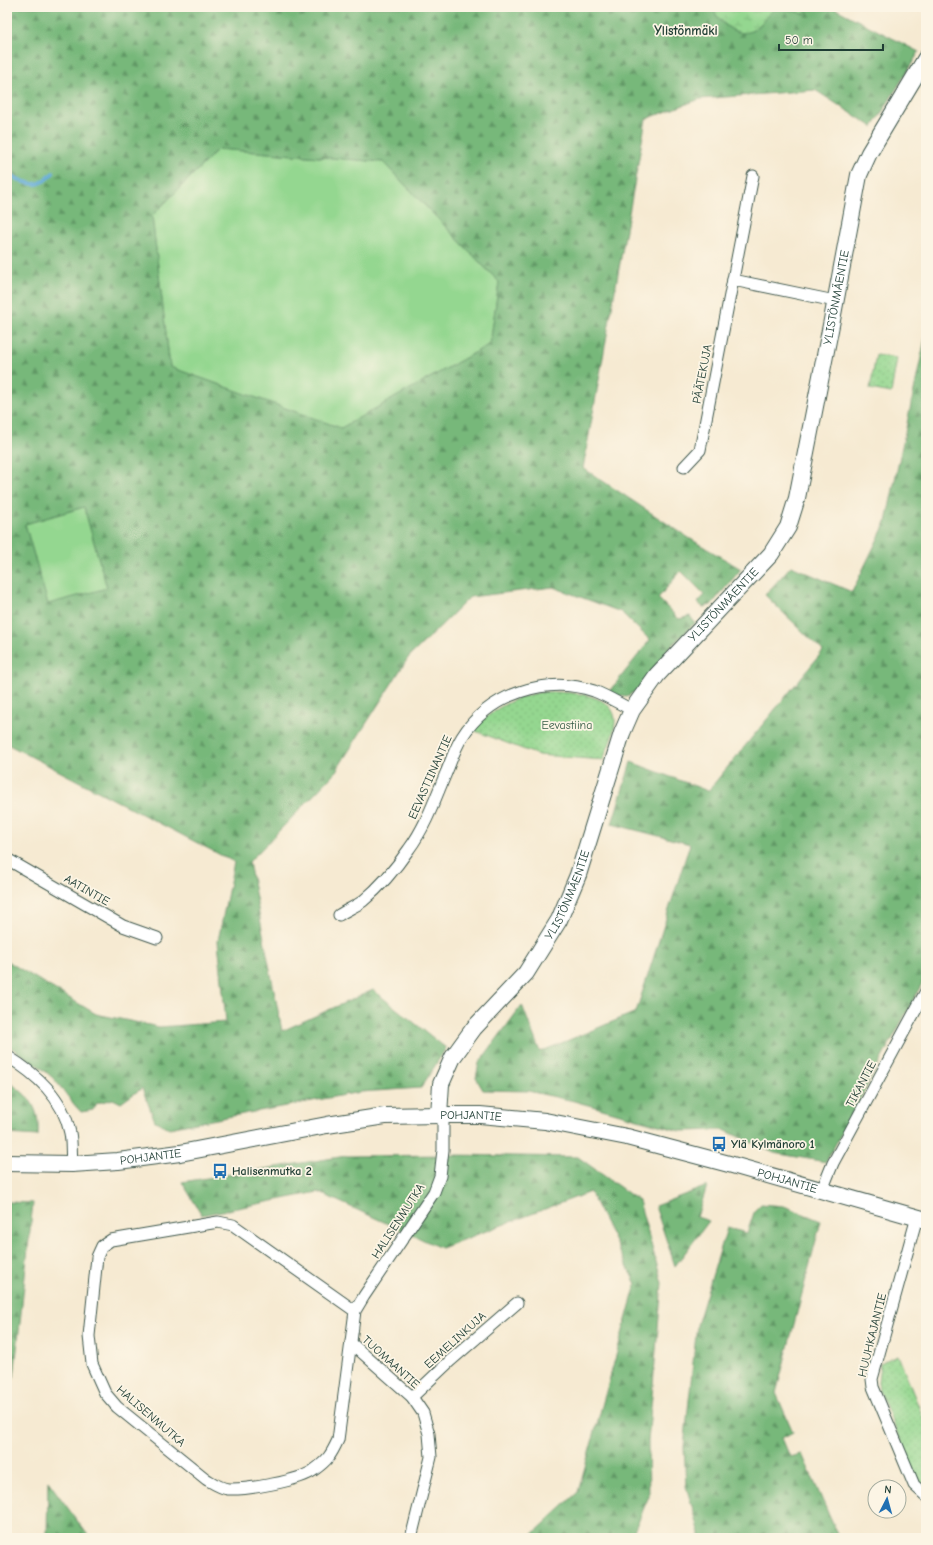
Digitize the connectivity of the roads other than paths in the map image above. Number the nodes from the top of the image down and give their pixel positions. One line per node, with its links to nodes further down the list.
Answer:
1 (926, 58): 4 (street, YLISTÖNMÄENTIE)
2 (753, 176): 3 (street, PÄÄTEKUJA)
3 (734, 280): 4 (street); 5 (street, PÄÄTEKUJA)
4 (835, 301): 6 (street, YLISTÖNMÄENTIE)
5 (684, 467)
6 (632, 710): 8 (street, EEVASTIINANTIE); 12 (street, YLISTÖNMÄENTIE)
7 (7, 858): 9 (street, AATINTIE)
8 (340, 915)
9 (157, 938)
10 (926, 991): 15 (street, TIKANTIE)
11 (7, 1056): 14 (street)
12 (441, 1115): 14 (street, POHJANTIE); 15 (street, POHJANTIE); 18 (street, HALISENMUTKA)
13 (7, 1163): 14 (street, POHJANTIE)
14 (72, 1164)
15 (822, 1190): 16 (street, POHJANTIE)
16 (921, 1218): 21 (street, HUUHKAJANTIE)
17 (517, 1303): 20 (street, EEMELINKUJA)
18 (355, 1311): 19 (street, HALISENMUTKA); 19 (street, HALISENMUTKA)
19 (351, 1343): 20 (street, TUOMAANTIE)
20 (412, 1398): 22 (street, TUOMAANTIE)
21 (926, 1496)
22 (411, 1538)

